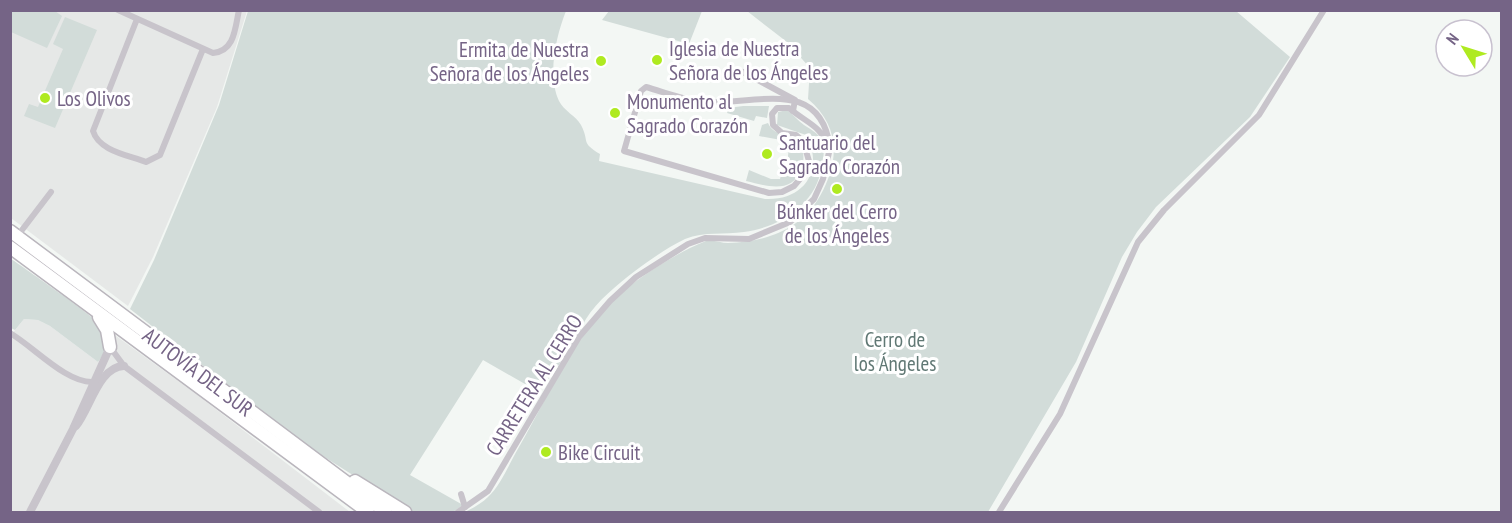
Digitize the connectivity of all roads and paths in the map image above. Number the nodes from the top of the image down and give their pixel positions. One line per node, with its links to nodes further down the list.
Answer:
1 (118, 10): 4 (street)
2 (239, 10): 5 (street)
3 (1324, 10): 31 (street)
4 (137, 19): 5 (street); 5 (street)
5 (203, 49)
6 (742, 72): 7 (street)
7 (795, 100): 8 (street); 9 (street); 9 (street)
8 (809, 106): 10 (street); 11 (street)
9 (793, 111): 10 (street)
10 (803, 120): 11 (street)
11 (830, 148): 24 (street, CARRETERA AL CERRO)
12 (51, 192): 13 (street)
13 (16, 231): 22 (highway, AUTOVÍA DEL SUR)
14 (10, 247): 15 (highway, AUTOVÍA DEL SUR)
15 (95, 311): 19 (highway); 27 (highway, AUTOVÍA DEL SUR)
16 (10, 333): 17 (street)
17 (19, 339): 18 (street); 21 (street)
18 (10, 342)
19 (110, 347): 20 (street); 21 (street)
20 (124, 366): 21 (street); 26 (street)
21 (96, 385): 25 (street)
22 (295, 444): 28 (highway, AUTOVÍA DEL SUR); 29 (highway)
23 (461, 494): 24 (street)
24 (465, 507): 30 (street, CARRETERA AL CERRO)
25 (30, 513)
26 (319, 513)
27 (368, 513)
28 (386, 513)
29 (405, 513)
30 (458, 513)
31 (999, 513)

